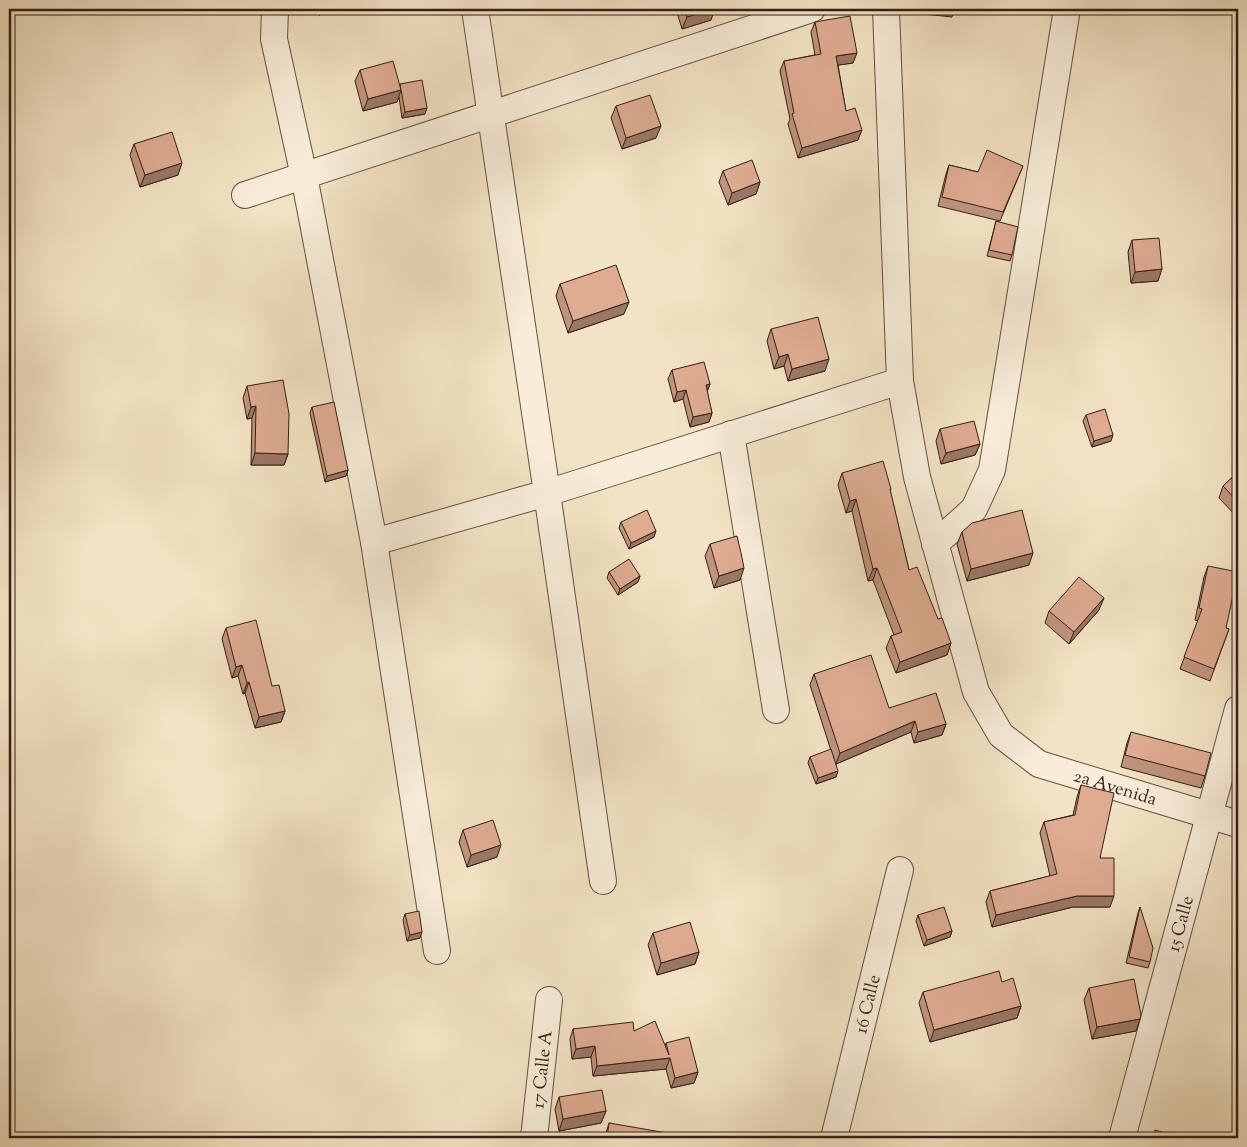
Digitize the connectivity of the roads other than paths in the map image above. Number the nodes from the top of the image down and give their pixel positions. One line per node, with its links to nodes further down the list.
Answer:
1 (275, 9): 7 (street)
2 (475, 9): 6 (street)
3 (812, 9): 6 (street)
4 (886, 9): 9 (street)
5 (1068, 9): 13 (street)
6 (491, 114): 7 (street); 11 (street)
7 (304, 176): 8 (street); 12 (street)
8 (245, 195)
9 (900, 381): 10 (street); 13 (street)
10 (731, 434): 11 (street); 15 (street)
11 (547, 493): 12 (street); 19 (street)
12 (374, 542): 20 (street)
13 (935, 544): 16 (street, 2a Avenida)
14 (1238, 709): 16 (street, 15 Calle)
15 (776, 710)
16 (1209, 816): 17 (street, 2a Avenida); 24 (street, 15 Calle)
17 (1238, 824)
18 (900, 870): 23 (street, 16 Calle)
19 (603, 881)
20 (436, 951)
21 (549, 1000): 22 (street, 17 Calle A)
22 (534, 1138)
23 (834, 1138)
24 (1122, 1138)

